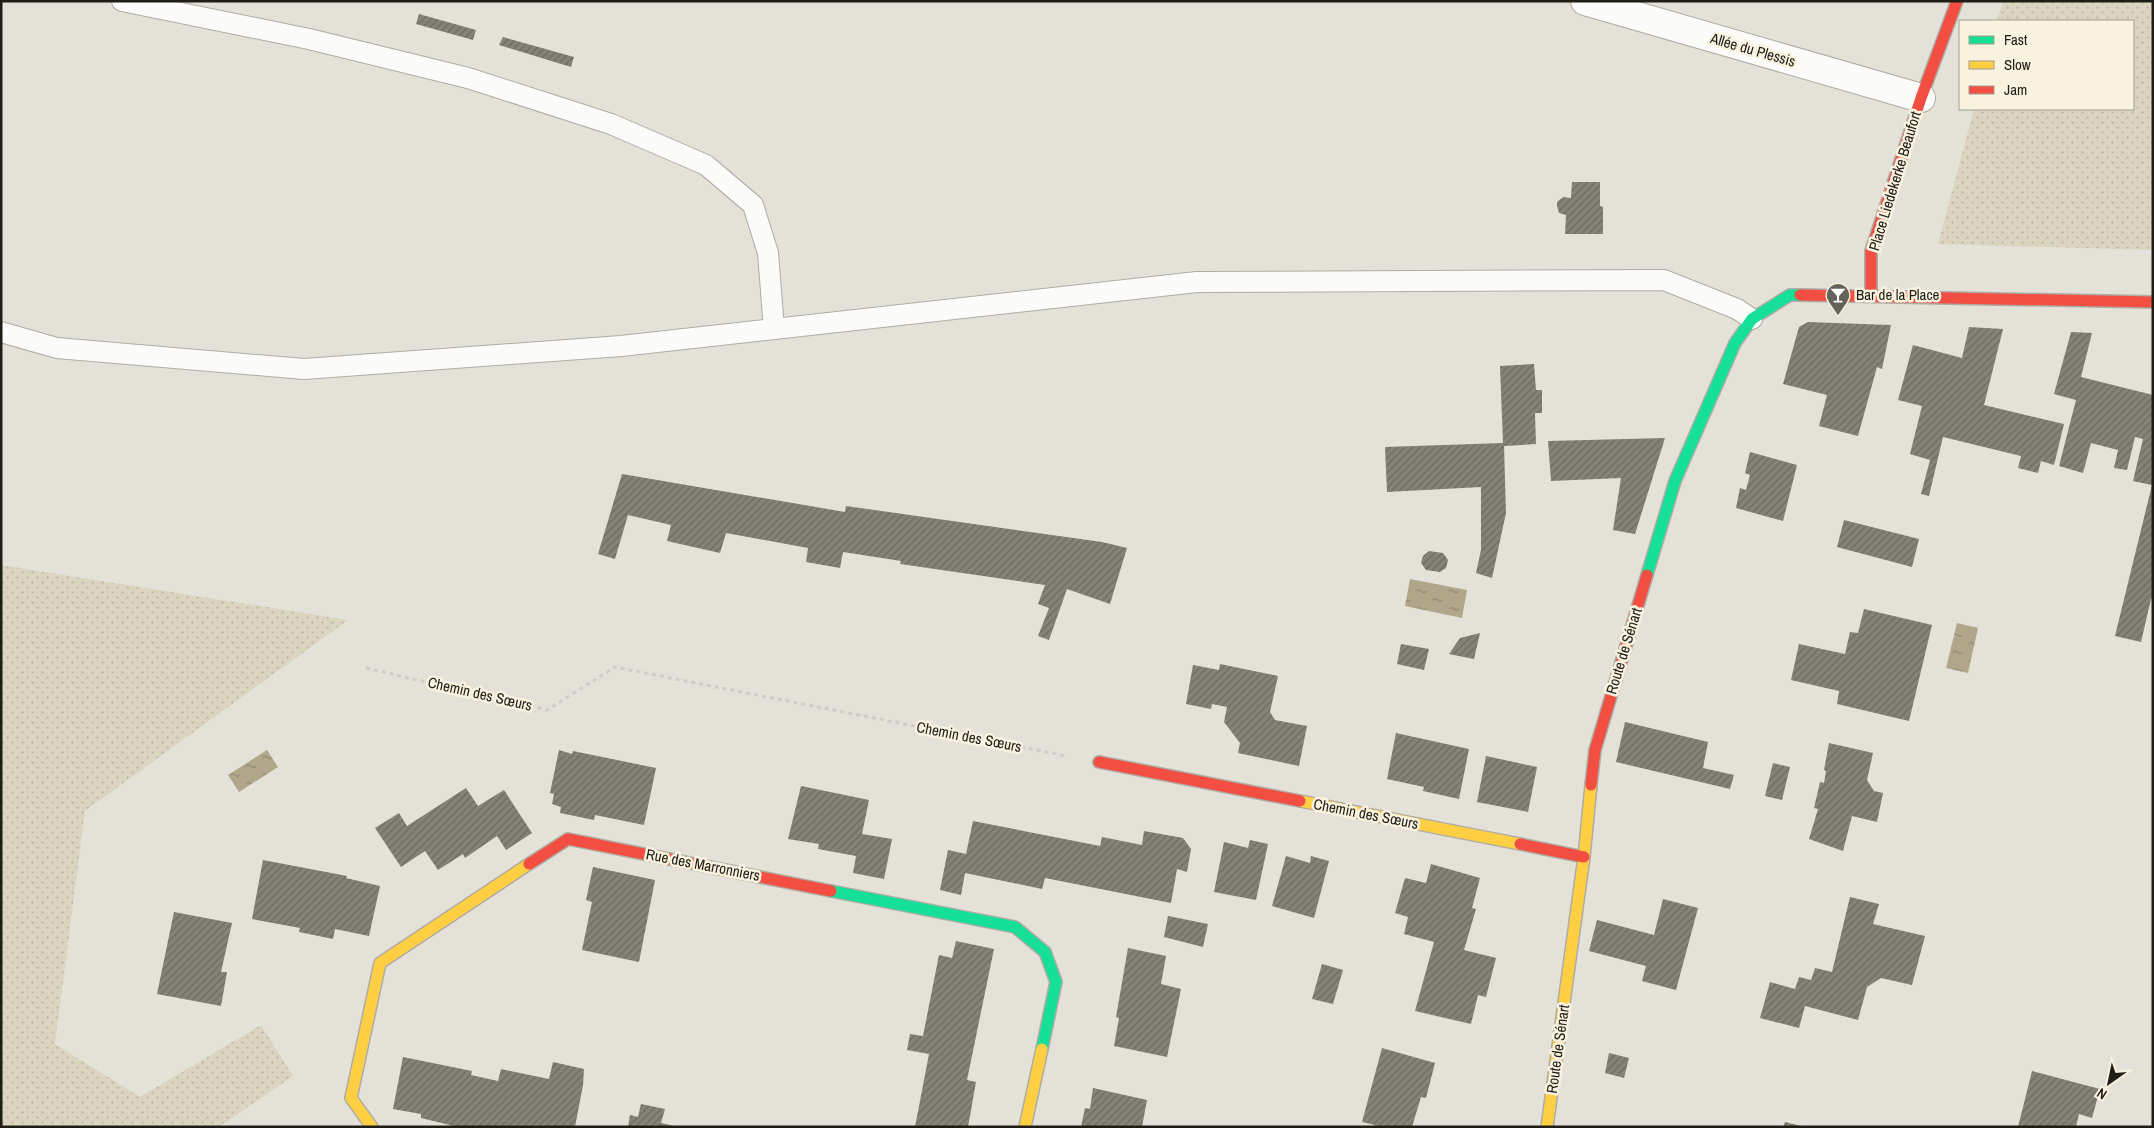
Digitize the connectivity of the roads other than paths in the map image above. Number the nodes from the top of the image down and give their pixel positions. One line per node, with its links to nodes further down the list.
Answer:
1 (122, 1): 8 (lane)
2 (1584, 1): 4 (street, Allée du Plessis)
3 (1957, 1): 4 (street, Place Liedekerke Beaufort)
4 (1921, 98): 5 (street, Place Liedekerke Beaufort)
5 (1871, 295): 6 (street); 7 (street, Route de Sénart)
6 (2153, 302)
7 (1752, 319): 8 (lane); 11 (street, Route de Sénart)
8 (774, 329): 9 (lane)
9 (1, 332)
10 (1099, 762): 11 (street, Chemin des Sœurs)
11 (1584, 857): 14 (street, Route de Sénart)
12 (372, 1127): 13 (street, Rue des Marronniers)
13 (1026, 1127)
14 (1547, 1127)

